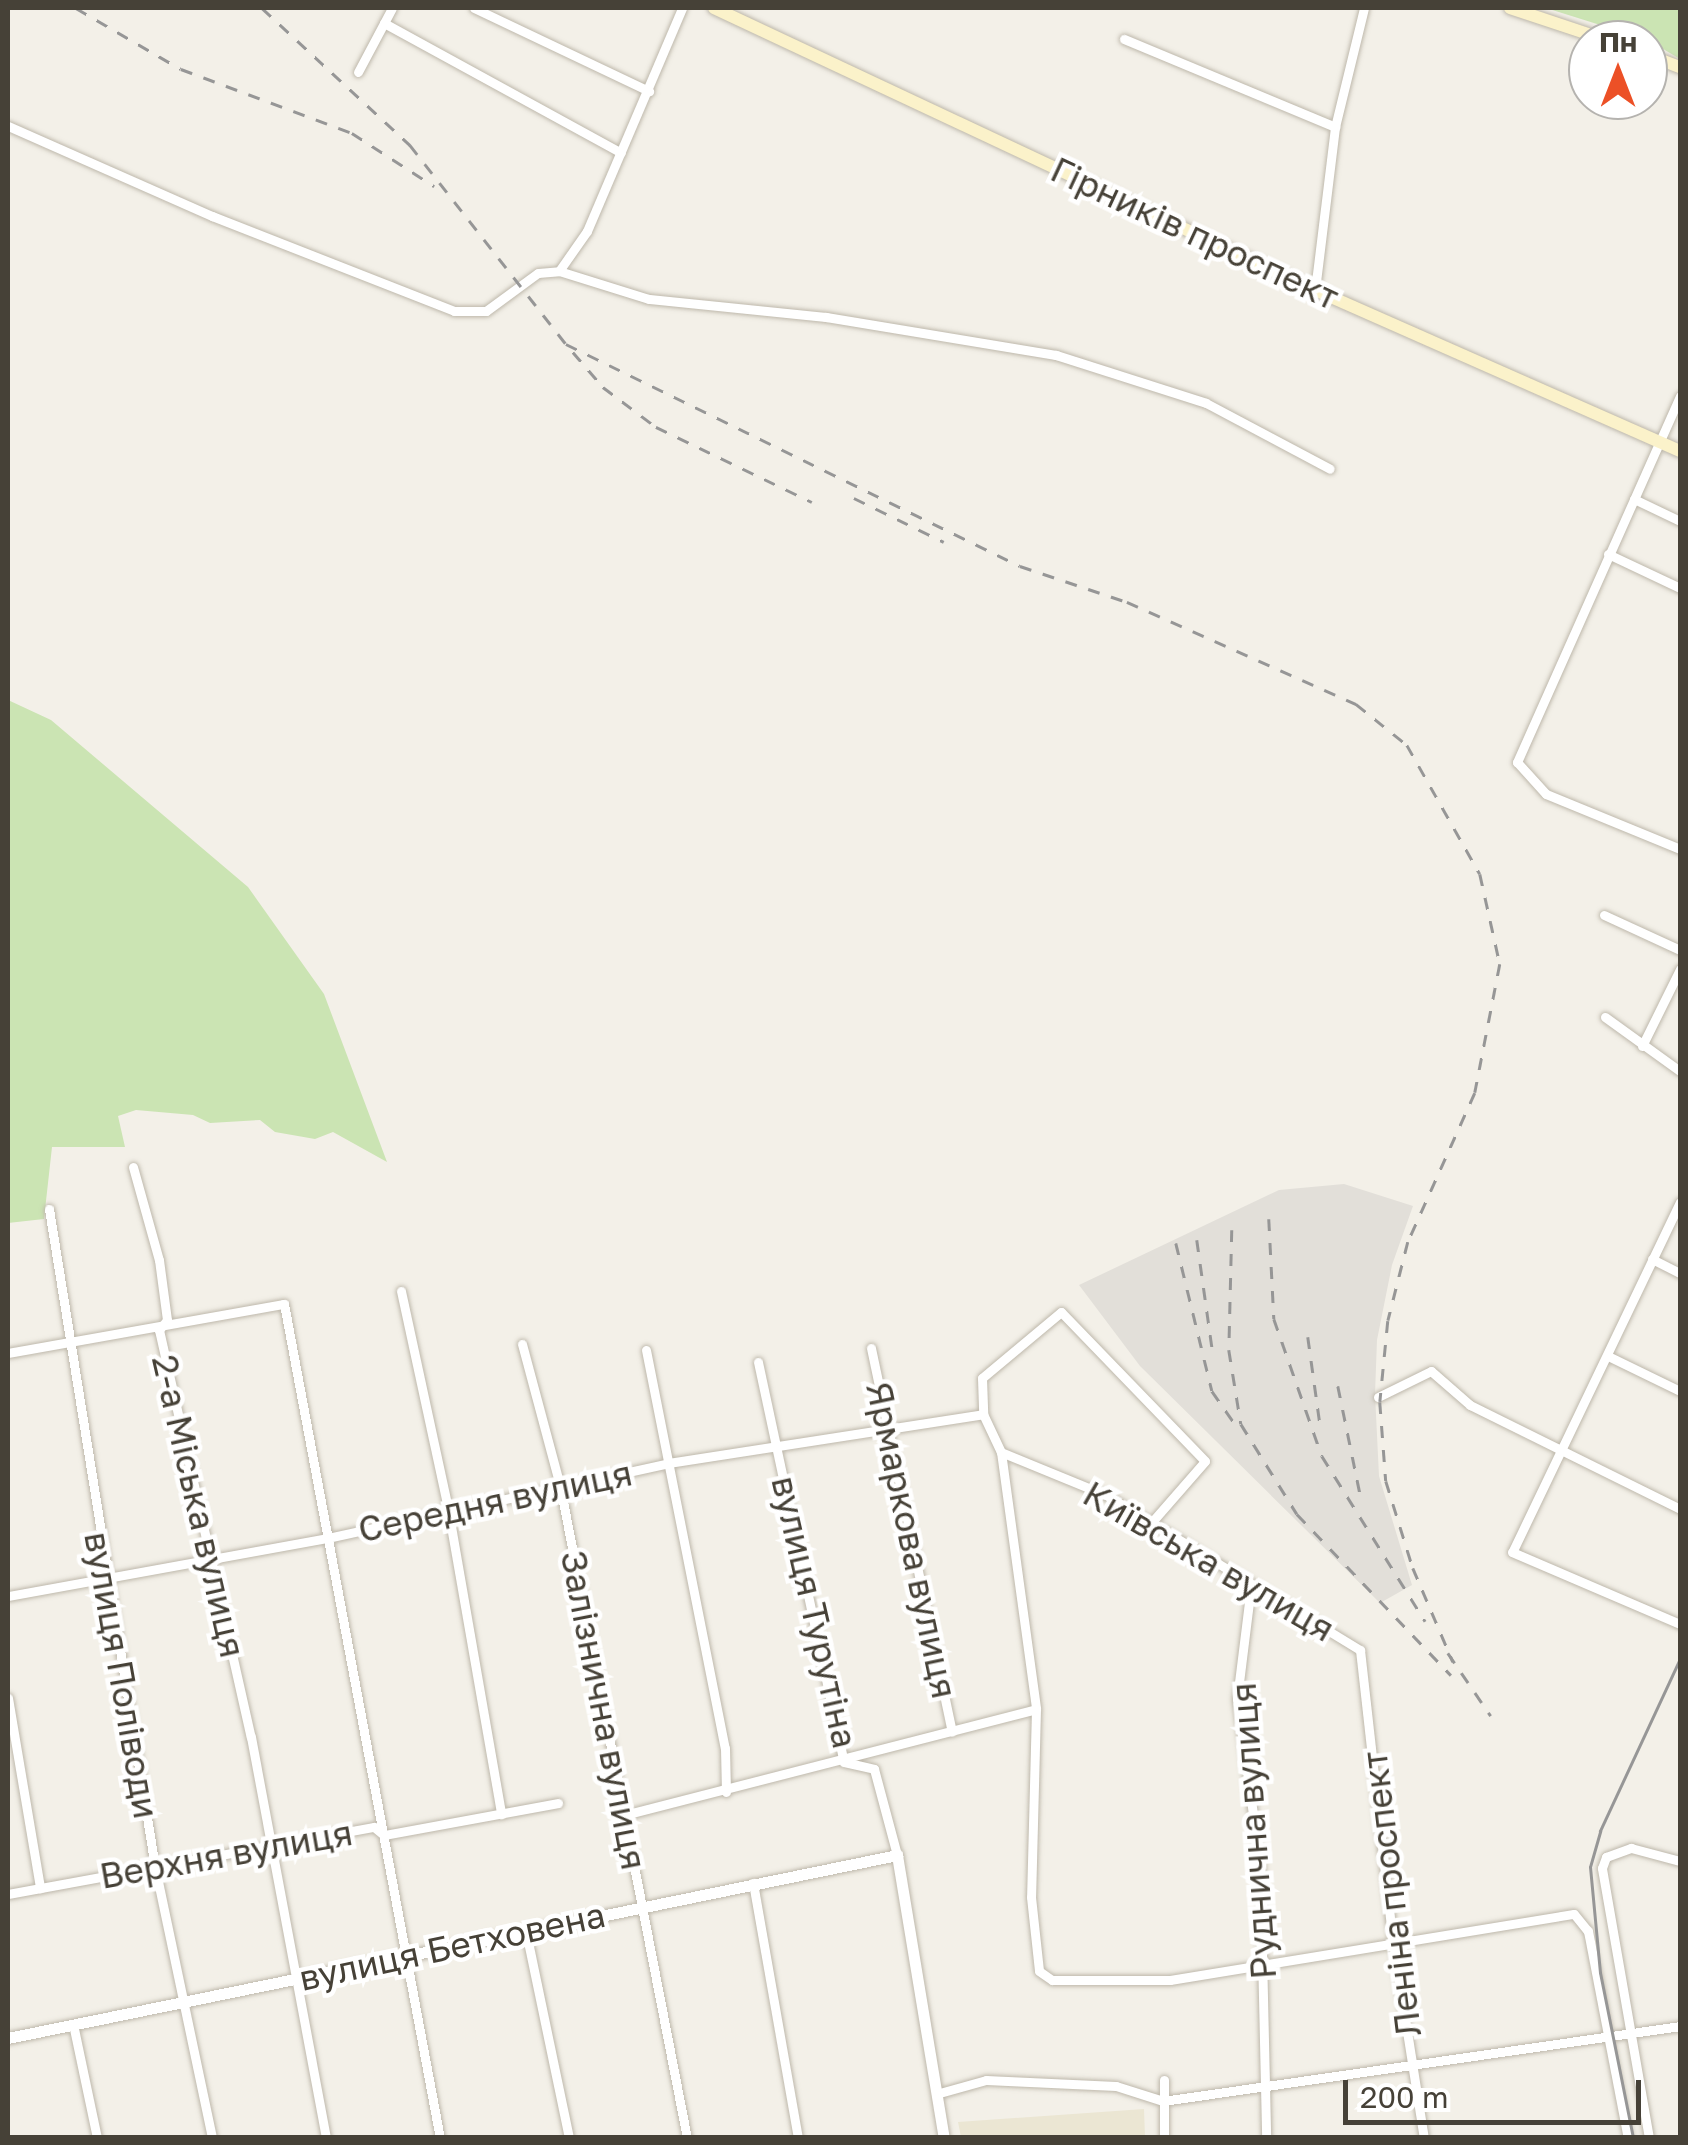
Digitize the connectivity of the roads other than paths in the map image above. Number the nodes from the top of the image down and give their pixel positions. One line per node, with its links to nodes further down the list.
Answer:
1 (392, 8): 7 (street)
2 (474, 8): 11 (street)
3 (682, 8): 11 (street)
4 (714, 8): 16 (main road, Гірників проспект)
5 (1364, 8): 13 (street)
6 (1510, 8): 8 (main road)
7 (384, 23): 10 (street); 14 (street)
8 (1568, 27)
9 (1124, 40): 13 (street)
10 (358, 72)
11 (649, 91): 14 (street)
12 (8, 126): 15 (street)
13 (1335, 127): 16 (street)
14 (621, 153): 15 (street)
15 (559, 271): 20 (street)
16 (1314, 290): 18 (main road, Гірників проспект)
17 (1680, 396): 18 (street)
18 (1659, 441): 19 (main road, Гірників проспект); 21 (street)
19 (1680, 452)
20 (1330, 469)
21 (1634, 498): 22 (street); 23 (street)
22 (1680, 521)
23 (1608, 554): 24 (street); 25 (street)
24 (1680, 588)
25 (1680, 849)
26 (1604, 915): 27 (street)
27 (1680, 950)
28 (1680, 969): 30 (street)
29 (1604, 1016): 30 (street)
30 (1642, 1046): 31 (street)
31 (1680, 1071)
32 (133, 1168): 38 (street, 2-а Міська вулиця)
33 (1680, 1202): 35 (street)
34 (49, 1208): 39 (street, вулиця Поліводи)
35 (1652, 1259): 36 (street); 44 (street)
36 (1680, 1273)
37 (401, 1292): 56 (street)
38 (159, 1330): 39 (street); 58 (street); 59 (street, 2-а Міська вулиця)
39 (67, 1340): 43 (street); 60 (street, вулиця Поліводи)
40 (522, 1344): 54 (street, Залізнична вулиця)
41 (871, 1348): 49 (street, Ярмаркова вулиця)
42 (646, 1350): 53 (street)
43 (8, 1353)
44 (1608, 1356): 46 (street); 51 (street)
45 (758, 1362): 50 (street, вулиця Турутіна)
46 (1680, 1390)
47 (1378, 1398): 51 (street)
48 (983, 1414): 49 (street, Середня вулиця); 52 (street); 57 (street)
49 (889, 1424): 50 (street, Середня вулиця); 67 (street, Ярмаркова вулиця)
50 (777, 1442): 53 (street, Середня вулиця); 68 (street, вулиця Турутіна)
51 (1560, 1450): 55 (street); 63 (street)
52 (1001, 1452): 57 (street, Київська вулиця); 66 (street)
53 (668, 1463): 54 (street, Середня вулиця); 69 (street)
54 (560, 1486): 56 (street, Середня вулиця); 72 (street, Залізнична вулиця)
55 (1680, 1509)
56 (448, 1510): 58 (street, Середня вулиця); 71 (street)
57 (1150, 1523): 61 (street, Київська вулиця)
58 (328, 1538): 59 (street, Середня вулиця); 73 (street)
59 (214, 1560): 60 (street, Середня вулиця); 74 (street, 2-а Міська вулиця)
60 (104, 1574): 62 (street, Середня вулиця); 77 (street, вулиця Поліводи)
61 (1251, 1586): 64 (street, Київська вулиця); 85 (street, Руднична вулиця)
62 (8, 1596)
63 (1680, 1624)
64 (1360, 1650): 83 (street, Леніна проспект)
65 (8, 1698): 79 (street)
66 (1036, 1709): 67 (street); 85 (street)
67 (952, 1732): 68 (street)
68 (844, 1762): 69 (street); 75 (street, вулиця Турутіна)
69 (726, 1792): 72 (street)
70 (558, 1803): 71 (street, Верхня вулиця)
71 (501, 1814): 73 (street, Верхня вулиця)
72 (628, 1814): 81 (street, Залізнична вулиця)
73 (384, 1835): 74 (street, Верхня вулиця); 84 (street)
74 (267, 1850): 77 (street, Верхня вулиця); 86 (street, 2-а Міська вулиця)
75 (897, 1855): 78 (street, вулиця Бетховена); 96 (street, вулиця Турутіна)
76 (1680, 1861): 90 (street)
77 (154, 1867): 79 (street, Верхня вулиця); 87 (street, вулиця Поліводи)
78 (754, 1883): 81 (street, вулиця Бетховена); 104 (street)
79 (40, 1888): 80 (street, Верхня вулиця)
80 (8, 1894)
81 (642, 1908): 82 (street, вулиця Бетховена); 103 (street, Залізнична вулиця)
82 (526, 1932): 84 (street, вулиця Бетховена); 102 (street)
83 (1393, 1943): 85 (street); 91 (street); 93 (street, Леніна проспект)
84 (406, 1956): 86 (street, вулиця Бетховена); 101 (street)
85 (1263, 1963): 95 (street, Руднична вулиця)
86 (298, 1978): 87 (street, вулиця Бетховена); 100 (street)
87 (186, 2001): 88 (street, вулиця Бетховена); 99 (street, вулиця Поліводи)
88 (73, 2024): 92 (street, вулиця Бетховена); 98 (street)
89 (1680, 2026): 90 (street)
90 (1630, 2034): 91 (street); 110 (street)
91 (1608, 2037): 93 (street); 109 (street)
92 (8, 2038)
93 (1412, 2069): 95 (street); 108 (street, Леніна проспект)
94 (1164, 2080): 97 (street)
95 (1265, 2090): 97 (street); 107 (street, Руднична вулиця)
96 (936, 2094): 97 (street); 105 (street, вулиця Турутіна)
97 (1163, 2100): 106 (street)
98 (97, 2138)
99 (212, 2138)
100 (326, 2138)
101 (440, 2138)
102 (569, 2138)
103 (686, 2138)
104 (798, 2138)
105 (944, 2138)
106 (1164, 2138)
107 (1266, 2138)
108 (1424, 2138)
109 (1628, 2138)
110 (1649, 2138)

